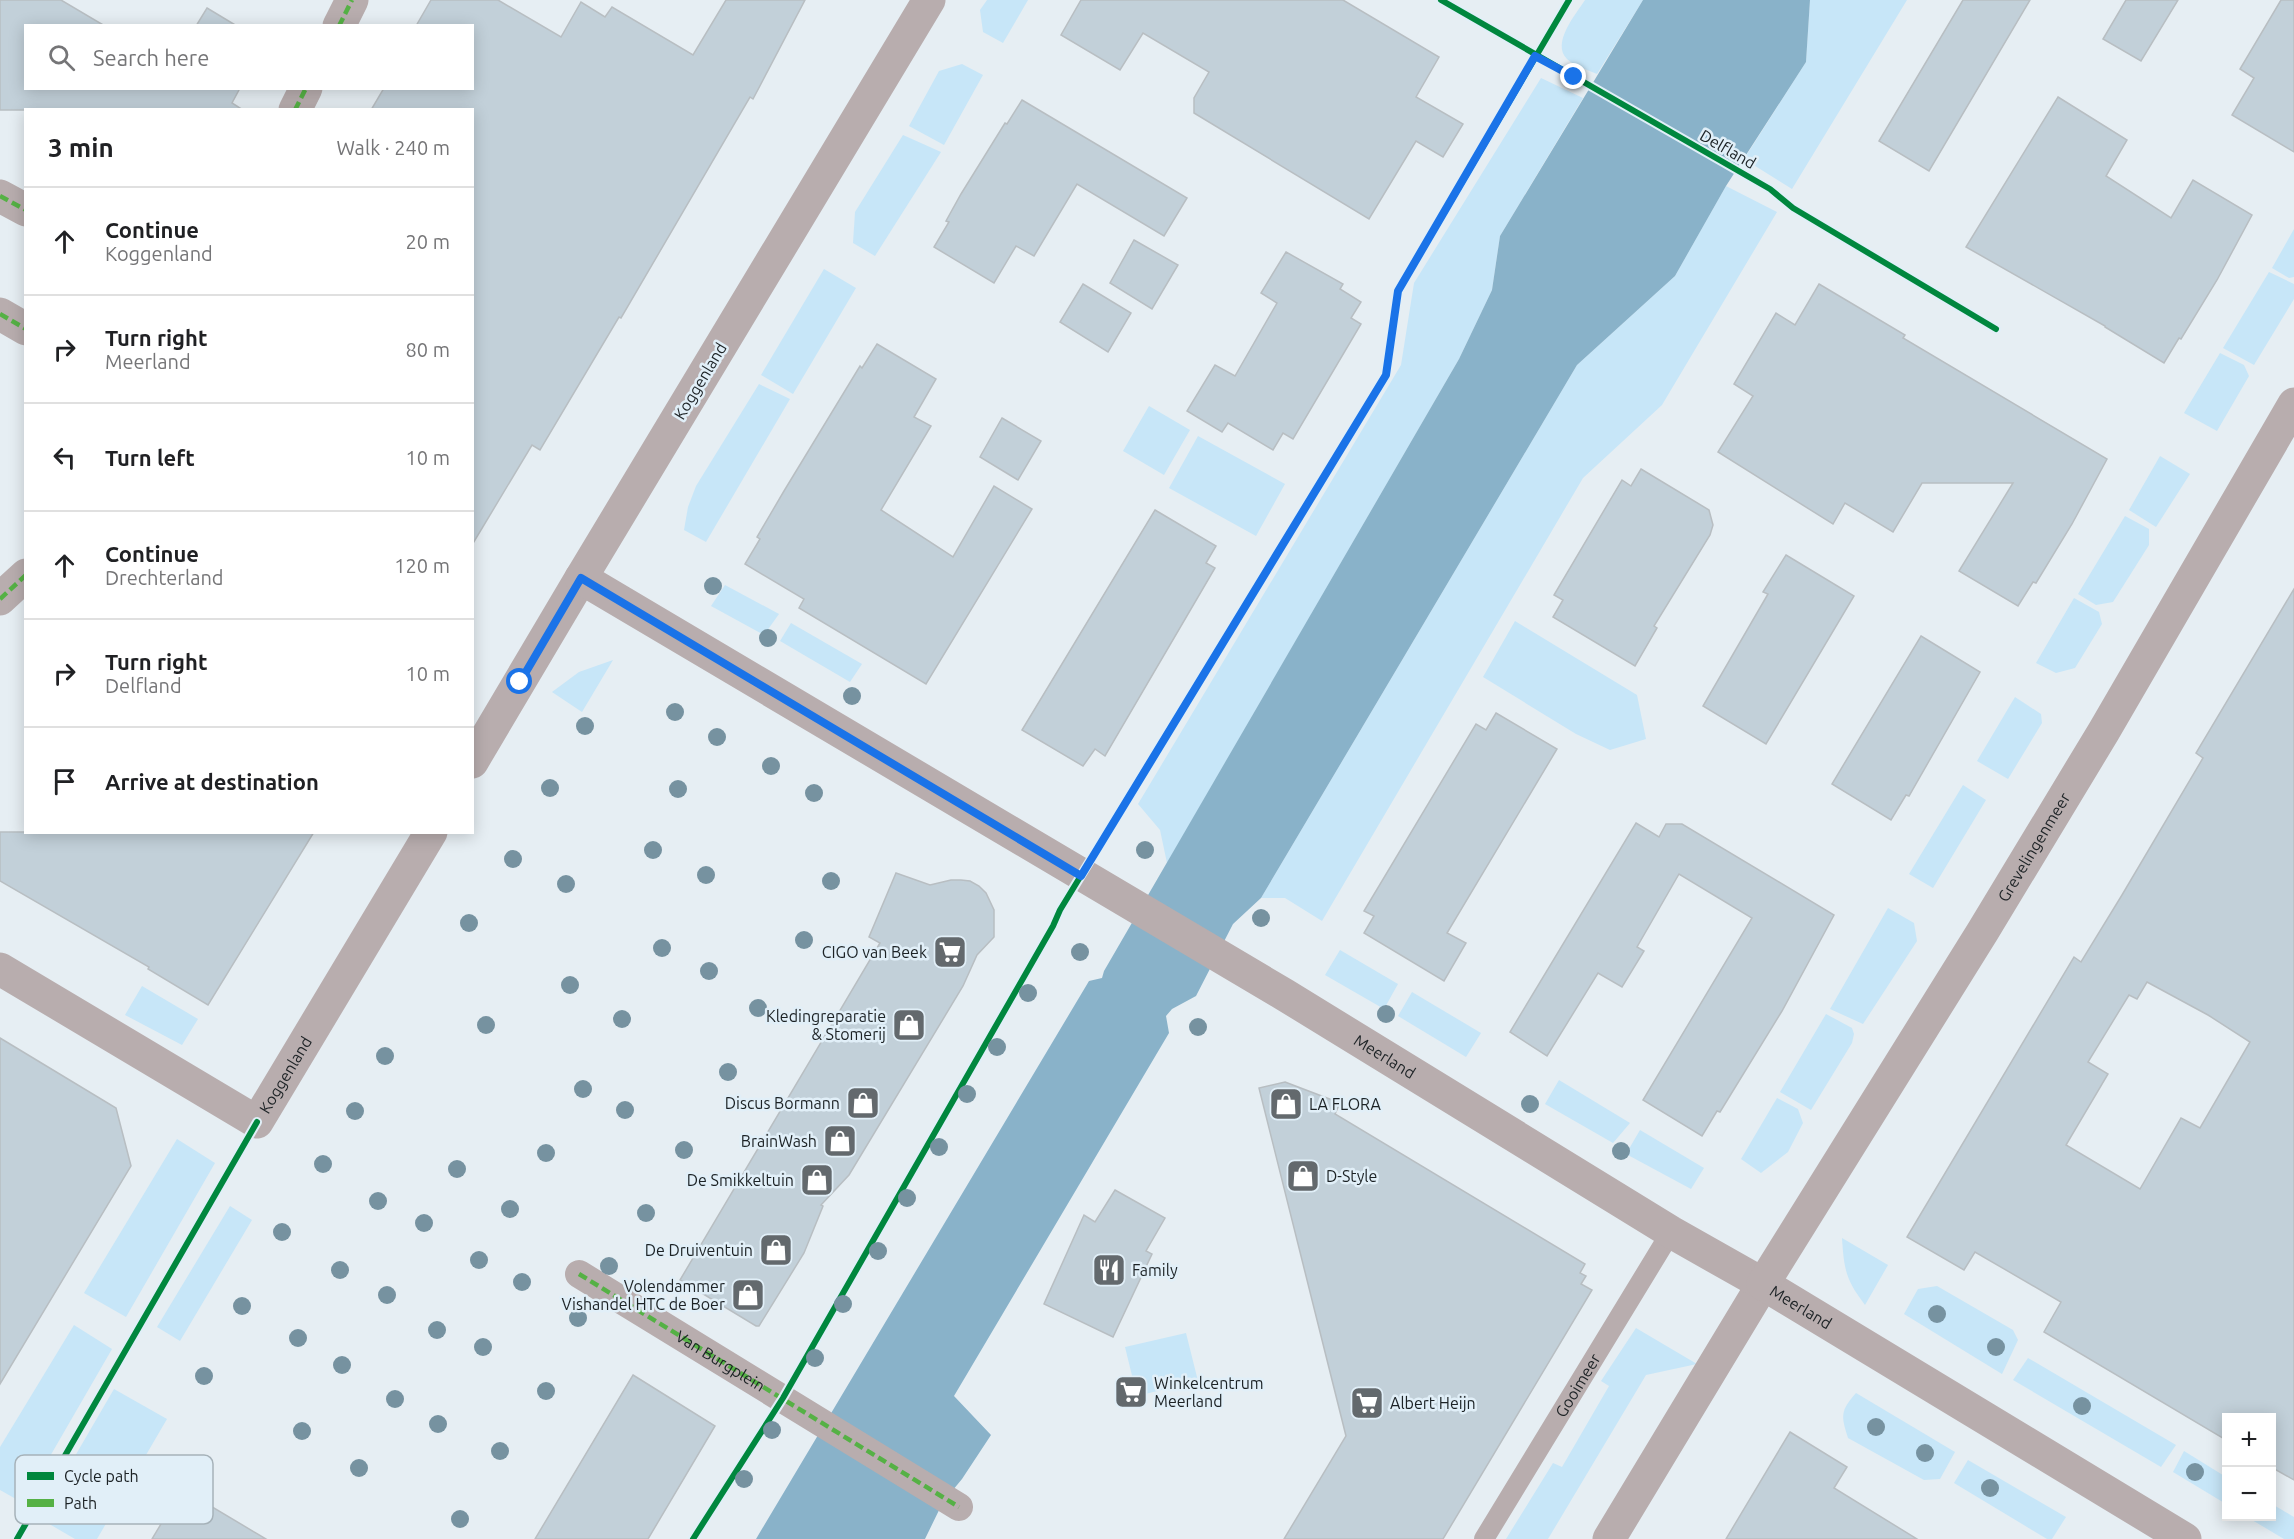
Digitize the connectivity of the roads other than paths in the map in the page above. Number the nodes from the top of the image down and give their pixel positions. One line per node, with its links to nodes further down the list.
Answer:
1 (352, 0): 3 (street)
2 (929, 0): 12 (street, Koggenland)
3 (340, 24)
4 (305, 90): 5 (street)
5 (295, 108)
6 (0, 196): 7 (street)
7 (24, 209)
8 (0, 314): 9 (street)
9 (24, 328)
10 (2294, 404): 19 (street, Grevelingenmeer)
11 (24, 577): 13 (street)
12 (581, 578): 14 (street, Koggenland); 17 (street, Meerland)
13 (0, 599)
14 (474, 759)
15 (430, 834): 16 (street, Koggenland)
16 (0, 969)
17 (1671, 1232): 19 (street, Meerland); 21 (lane, Gooimeer)
18 (579, 1274): 20 (street, Van Burgplein)
19 (1763, 1284): 22 (street); 23 (street, Meerland)
20 (957, 1505)
21 (1484, 1539)
22 (1609, 1539)
23 (2185, 1539)

